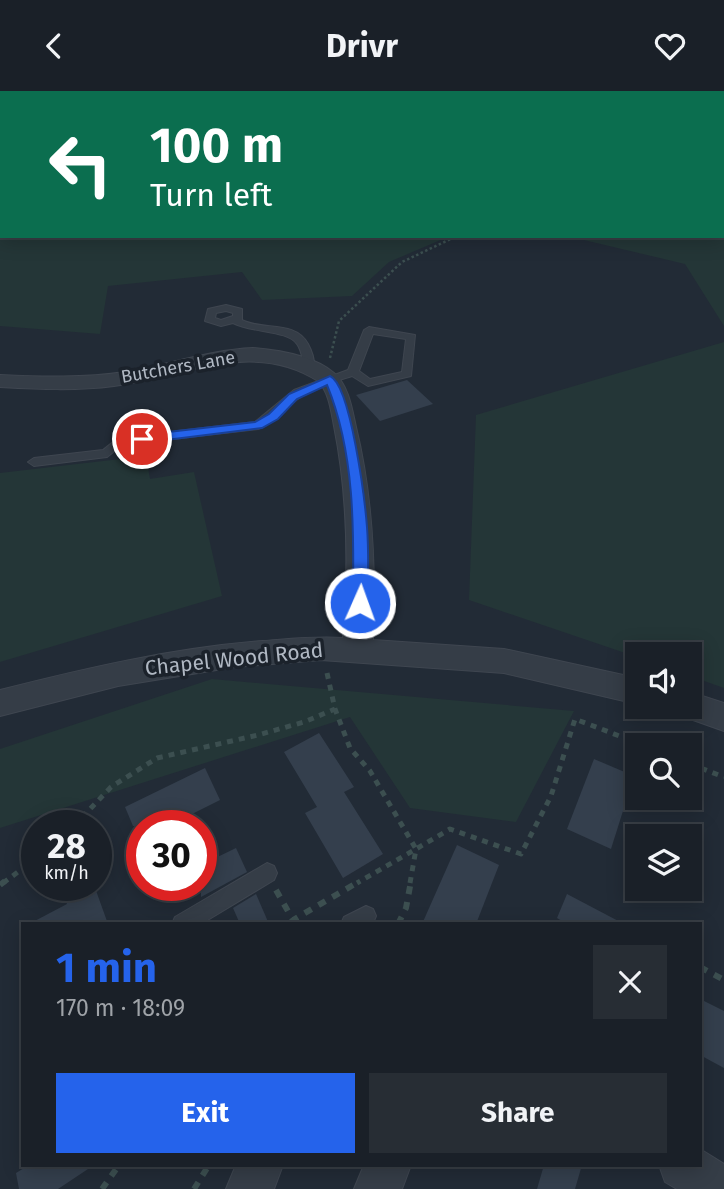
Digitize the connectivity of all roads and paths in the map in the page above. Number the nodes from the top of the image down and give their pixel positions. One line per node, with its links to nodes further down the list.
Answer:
1 (453, 238): 4 (path)
2 (235, 320): 4 (lane)
3 (353, 372): 3 (lane); 4 (lane)
4 (321, 375): 5 (street, Butchers Lane); 6 (lane); 8 (street)
5 (0, 381)
6 (34, 462)
7 (321, 648): 8 (street, Chapel Wood Road); 10 (street, Chapel Wood Road); 11 (path)
8 (357, 649): 9 (street, Chapel Wood Road)
9 (625, 688)
10 (0, 703)
11 (335, 709): 17 (path); 18 (path)
12 (702, 709): 13 (street)
13 (724, 717)
14 (625, 738): 18 (path)
15 (702, 769): 16 (path)
16 (724, 777)
17 (90, 810)
18 (416, 849): 20 (path); 24 (path)
19 (21, 870): 21 (path)
20 (267, 873): 22 (lane)
21 (0, 885)
22 (209, 916): 23 (lane)
23 (189, 922)
24 (399, 922)
25 (702, 968): 26 (path)
26 (724, 980)
27 (118, 1167): 32 (path)
28 (208, 1167): 33 (path)
29 (259, 1167): 34 (street)
30 (387, 1167): 35 (street)
31 (685, 1167): 36 (street)
32 (102, 1189)
33 (194, 1189)
34 (250, 1189)
35 (378, 1189)
36 (721, 1189)

